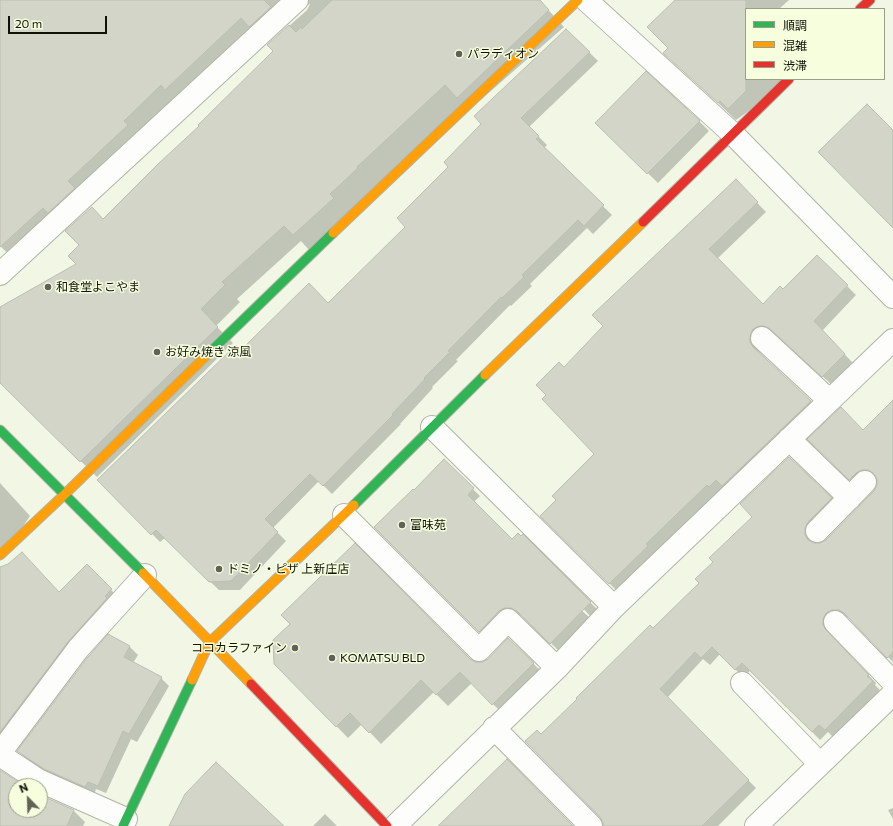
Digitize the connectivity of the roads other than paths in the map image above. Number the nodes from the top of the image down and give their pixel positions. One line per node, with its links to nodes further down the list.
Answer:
1 (297, 0): 8 (street)
2 (578, 0): 17 (street)
3 (586, 0): 7 (street)
4 (870, 0): 5 (street)
5 (861, 8)
6 (788, 80): 7 (street)
7 (733, 134): 9 (street); 13 (street)
8 (0, 274)
9 (893, 297)
10 (762, 338): 12 (street)
11 (893, 340): 12 (street)
12 (829, 400): 15 (street)
13 (432, 427): 19 (street); 23 (street)
14 (0, 430): 17 (street)
15 (789, 439): 18 (street); 23 (street)
16 (865, 482): 18 (street)
17 (64, 495): 21 (street); 22 (street)
18 (850, 498): 20 (street)
19 (344, 515): 25 (street); 26 (street)
20 (817, 531)
21 (0, 555)
22 (145, 575): 25 (street); 31 (street)
23 (614, 607): 26 (street)
24 (835, 622): 27 (street)
25 (209, 643): 33 (street); 34 (street)
26 (556, 668): 30 (street)
27 (893, 682)
28 (742, 683): 32 (street)
29 (893, 694): 32 (street)
30 (494, 728): 35 (street); 36 (street)
31 (0, 754): 33 (street)
32 (820, 764): 37 (street)
33 (124, 822)
34 (387, 826)
35 (395, 826)
36 (591, 826)
37 (756, 826)

